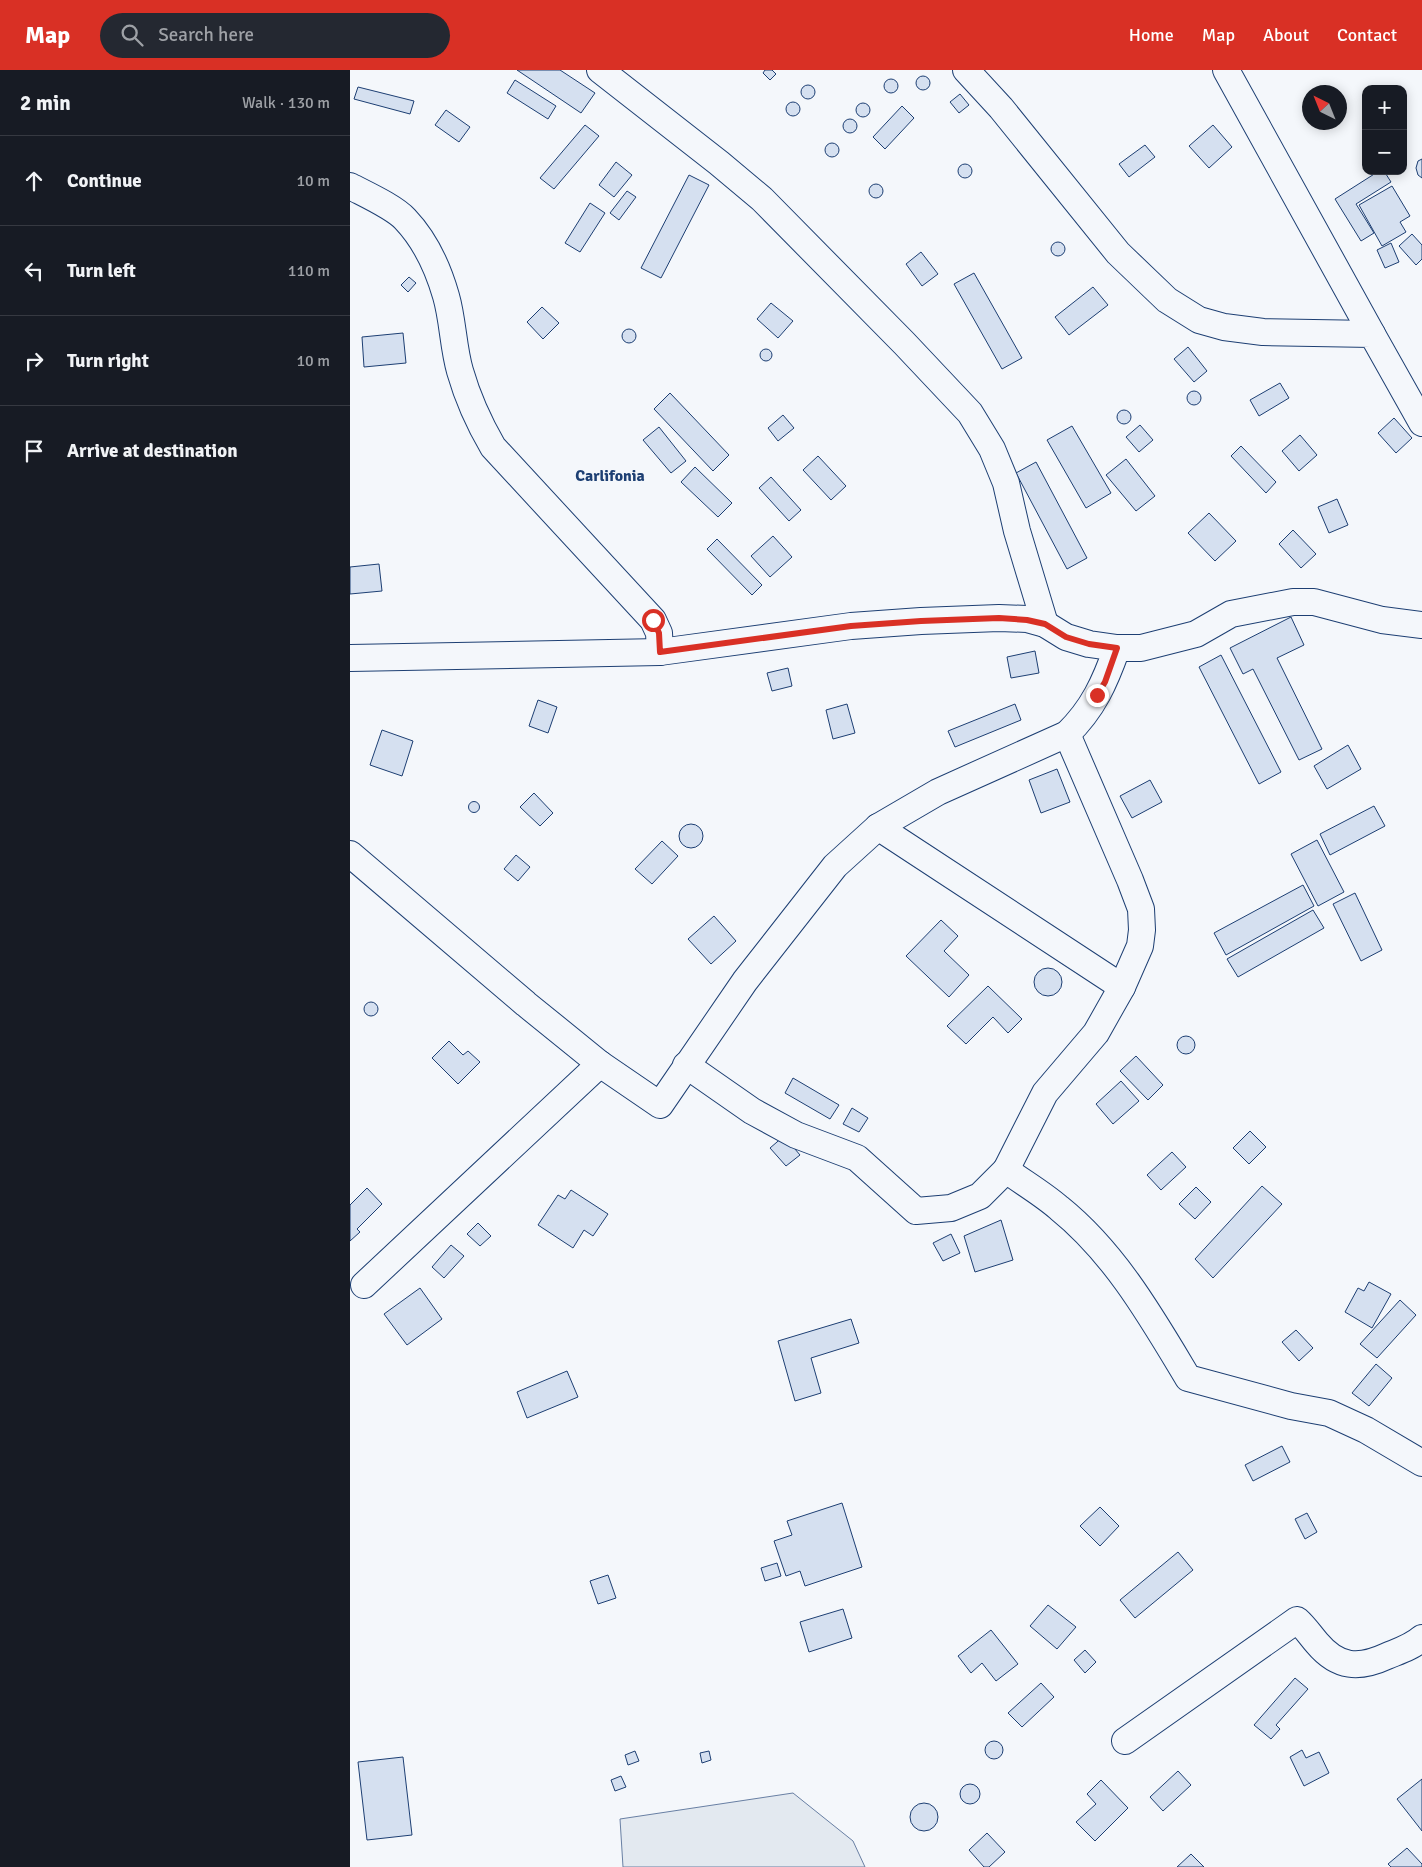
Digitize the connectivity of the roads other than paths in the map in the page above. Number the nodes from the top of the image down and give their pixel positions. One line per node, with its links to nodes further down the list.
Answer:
1 (600, 70): 7 (street)
2 (966, 70): 5 (street)
3 (1226, 70): 5 (street)
4 (350, 186): 10 (street)
5 (1372, 334): 6 (street)
6 (1422, 423)
7 (1045, 624): 9 (street); 10 (street)
8 (1422, 624): 9 (street)
9 (1117, 648): 12 (street)
10 (660, 652): 11 (street)
11 (350, 658)
12 (1067, 734): 13 (street); 15 (street)
13 (878, 827): 15 (street); 17 (street)
14 (350, 854): 16 (street)
15 (1122, 987): 18 (street)
16 (600, 1064): 17 (street); 19 (street)
17 (686, 1065): 18 (street)
18 (1006, 1170): 20 (street)
19 (364, 1285)
20 (1422, 1463)
21 (1422, 1638): 22 (street)
22 (1125, 1741)

